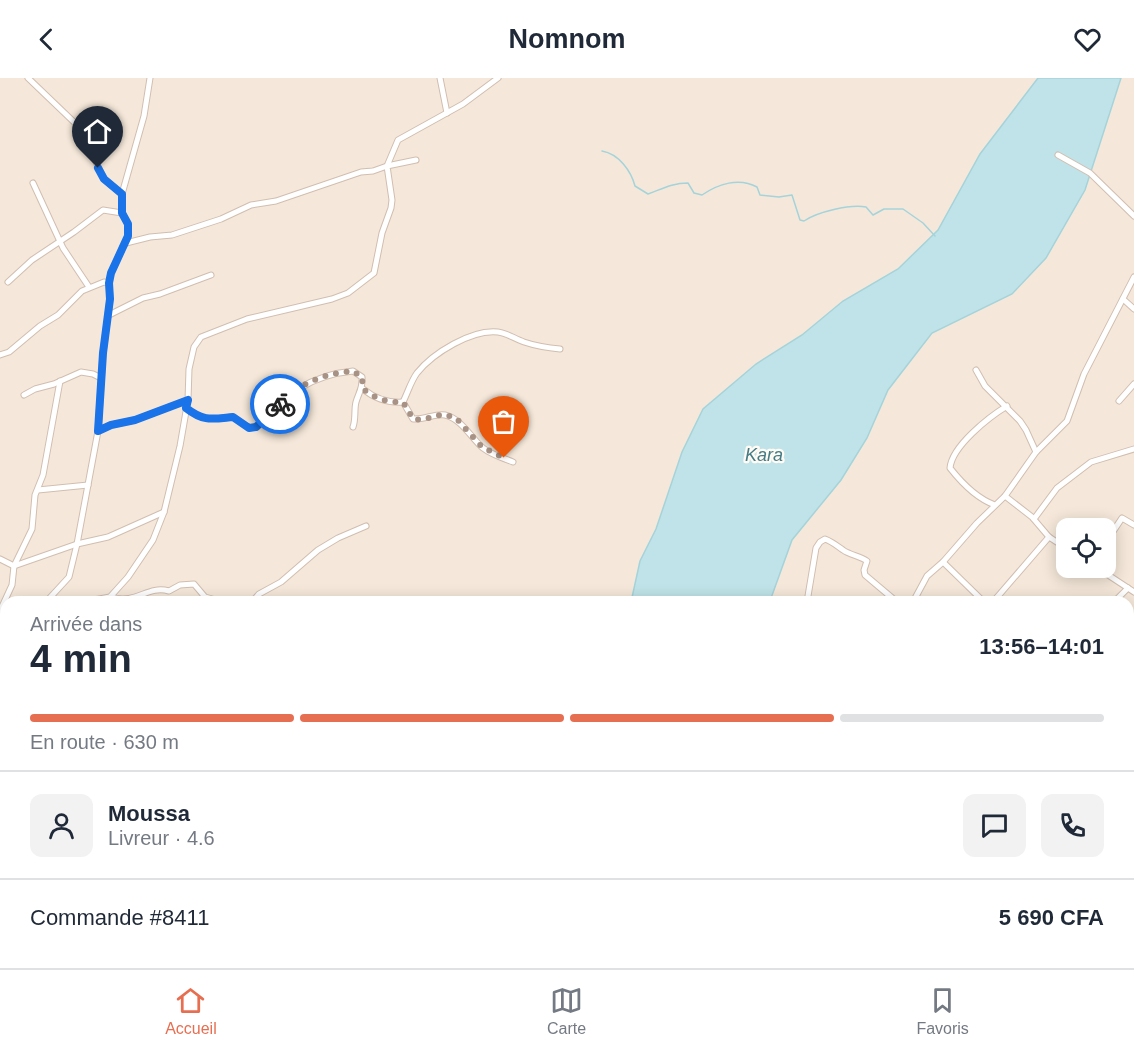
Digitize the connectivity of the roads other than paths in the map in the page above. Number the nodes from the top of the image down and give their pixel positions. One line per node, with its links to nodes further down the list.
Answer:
1 (28, 78): 10 (street)
2 (150, 78): 10 (street)
3 (440, 78): 5 (street)
4 (498, 78): 5 (street)
5 (447, 113): 8 (street)
6 (1058, 155): 12 (street)
7 (416, 160): 8 (street)
8 (387, 166): 14 (street); 31 (street)
9 (33, 183): 13 (street)
10 (122, 194): 11 (street)
11 (122, 213): 13 (street); 14 (street)
12 (1134, 216)
13 (60, 242): 17 (street); 19 (street)
14 (126, 243): 18 (street)
15 (211, 275): 22 (street)
16 (1134, 277): 20 (street)
17 (8, 282)
18 (109, 283): 19 (street); 22 (street)
19 (89, 287): 24 (street)
20 (1123, 299): 21 (street); 39 (street)
21 (1134, 309)
22 (109, 315): 26 (street)
23 (560, 349): 33 (street)
24 (0, 355)
25 (976, 370): 34 (street)
26 (101, 378): 27 (street); 37 (street)
27 (60, 381): 30 (street); 42 (street)
28 (1134, 384): 32 (street)
29 (363, 389): 33 (street); 35 (street); 36 (street)
30 (24, 395)
31 (188, 400): 35 (street); 37 (street)
32 (1119, 401)
33 (403, 402): 40 (street)
34 (1007, 406): 39 (street); 44 (street)
35 (186, 408): 45 (street)
36 (353, 427)
37 (98, 431): 41 (street)
38 (1134, 449): 46 (street)
39 (1036, 452): 43 (street)
40 (513, 462)
41 (88, 485): 42 (street); 52 (street)
42 (38, 490): 55 (street)
43 (1005, 496): 44 (street); 46 (street)
44 (995, 505): 54 (street)
45 (164, 512): 52 (street); 61 (street)
46 (1034, 519): 50 (street)
47 (1134, 525): 49 (street)
48 (366, 526): 64 (street)
49 (1116, 527)
50 (1049, 537): 51 (street); 69 (street)
51 (1056, 542)
52 (77, 544): 55 (street); 60 (street)
53 (0, 559): 55 (street)
54 (943, 562): 67 (street); 68 (street)
55 (14, 566): 59 (street)
56 (1113, 578): 57 (street)
57 (1128, 588): 58 (street); 70 (street)
58 (1134, 592)
59 (7, 596)
60 (52, 596)
61 (111, 596)
62 (141, 596): 63 (street)
63 (204, 596)
64 (257, 596)
65 (808, 596): 66 (street)
66 (890, 596)
67 (916, 596)
68 (978, 596)
69 (998, 596)
70 (1120, 596)

